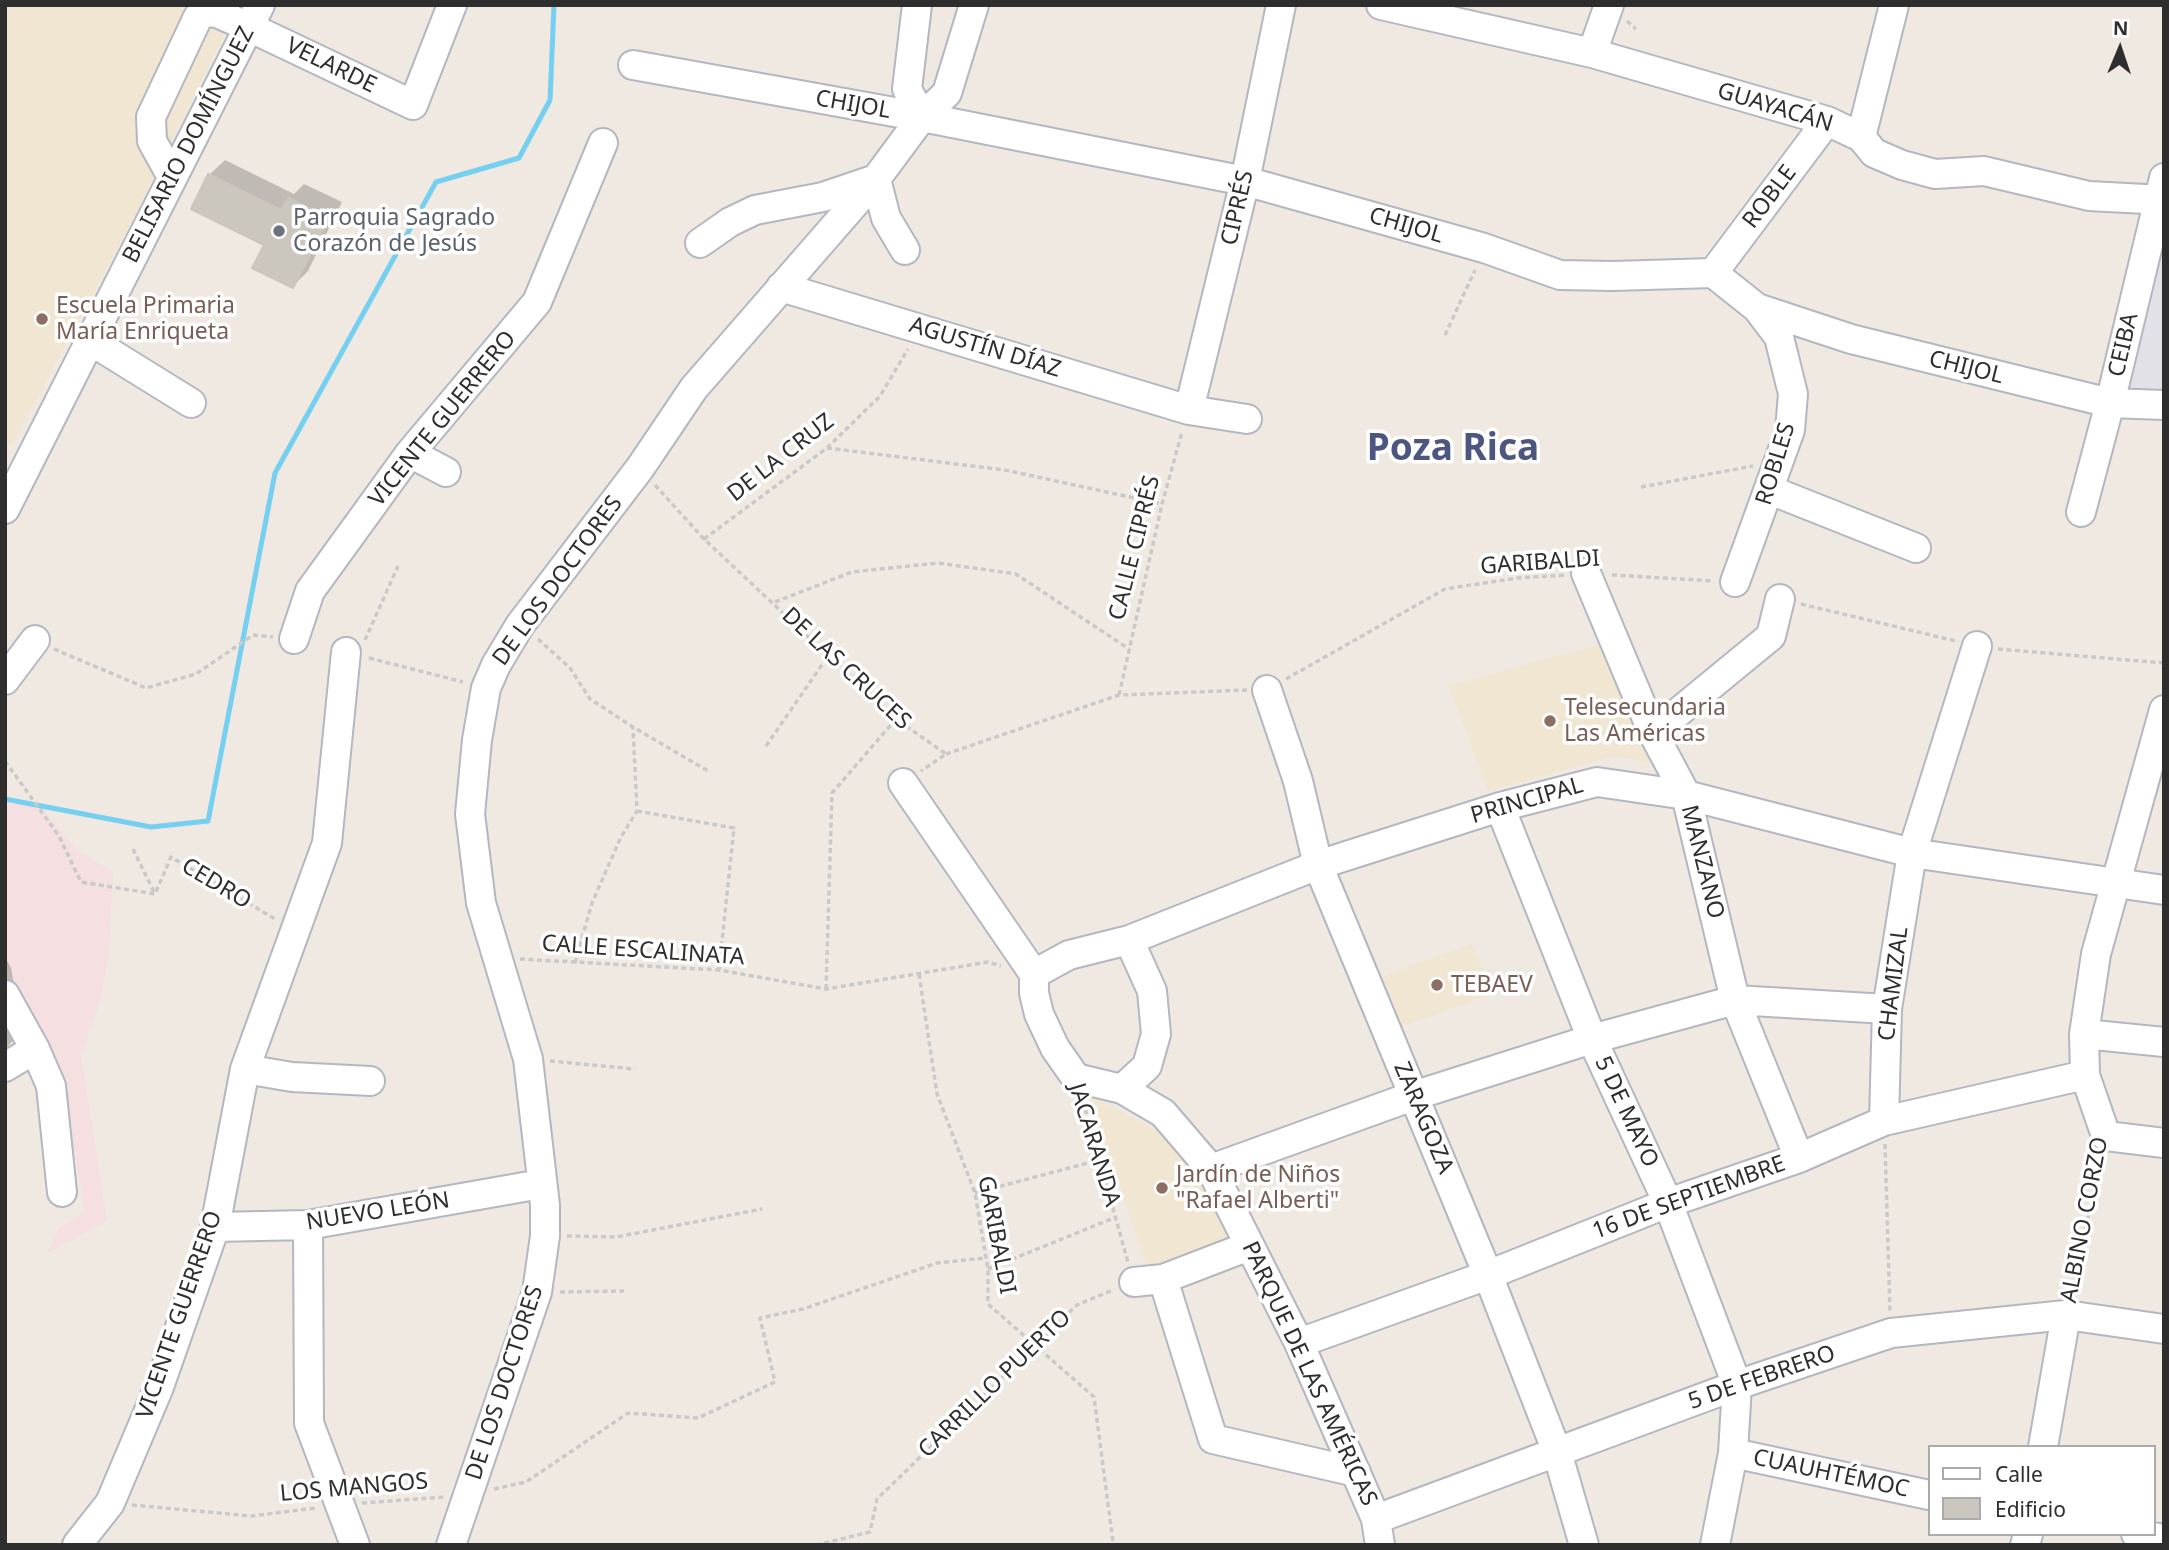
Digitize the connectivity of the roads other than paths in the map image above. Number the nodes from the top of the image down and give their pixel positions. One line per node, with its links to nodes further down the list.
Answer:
1 (452, 5): 8 (street, VELARDE)
2 (917, 5): 11 (street)
3 (974, 5): 11 (street, DE LOS DOCTORES)
4 (1281, 5): 17 (street, CIPRÉS)
5 (1381, 5): 9 (street, GUAYACÁN)
6 (1609, 5): 9 (street)
7 (1894, 5): 13 (street)
8 (255, 16): 15 (street, BELISARIO DOMÍNGUEZ); 15 (street, VELARDE)
9 (1592, 53): 12 (street, GUAYACÁN)
10 (633, 65): 11 (street, CHIJOL)
11 (922, 117): 16 (street, DE LOS DOCTORES); 17 (street, CHIJOL)
12 (1827, 121): 13 (street, GUAYACÁN); 21 (street, ROBLE)
13 (1861, 137): 18 (street, GUAYACÁN)
14 (603, 143): 30 (street, VICENTE GUERRERO)
15 (172, 177): 24 (street, BELISARIO DOMÍNGUEZ)
16 (876, 179): 19 (street); 20 (street); 22 (street, DE LOS DOCTORES)
17 (1245, 181): 21 (street, CHIJOL); 28 (street, CIPRÉS)
18 (2162, 193): 26 (street, CEIBA)
19 (700, 243)
20 (905, 250)
21 (1713, 273): 23 (street, CHIJOL)
22 (781, 287): 28 (street, AGUSTÍN DÍAZ); 75 (street, DE LOS DOCTORES)
23 (1757, 308): 26 (street, CHIJOL); 33 (street, ROBLES)
24 (91, 341): 25 (street); 31 (street, BELISARIO DOMÍNGUEZ)
25 (191, 402)
26 (2110, 403): 27 (street, CHIJOL); 35 (street, CEIBA)
27 (2164, 405)
28 (1189, 410): 29 (street, AGUSTÍN DÍAZ)
29 (1247, 419)
30 (410, 453): 32 (street); 40 (street, VICENTE GUERRERO)
31 (16, 464): 34 (street, BELISARIO DOMÍNGUEZ)
32 (446, 472)
33 (1770, 490): 36 (street); 38 (street, ROBLES)
34 (5, 509)
35 (2081, 512)
36 (1916, 548)
37 (1586, 573): 47 (street, MANZANO)
38 (1735, 582)
39 (1780, 599): 47 (street)
40 (293, 639)
41 (35, 640): 44 (street)
42 (1977, 646): 51 (street, CHAMIZAL)
43 (352, 654): 65 (street, VICENTE GUERRERO)
44 (5, 680)
45 (1267, 690): 52 (street, ZARAGOZA)
46 (2164, 710): 53 (street, ALBINO CORZO)
47 (1653, 733): 49 (street, MANZANO)
48 (903, 783): 56 (street)
49 (1686, 796): 50 (street, PRINCIPAL); 51 (street, PRINCIPAL); 58 (street, MANZANO)
50 (1500, 807): 52 (street, PRINCIPAL); 61 (street, 5 DE MAYO)
51 (1912, 853): 53 (street, PRINCIPAL); 59 (street, CHAMIZAL)
52 (1318, 865): 55 (street, PRINCIPAL); 70 (street, ZARAGOZA)
53 (2117, 884): 54 (street, PRINCIPAL); 60 (street, ALBINO CORZO)
54 (2164, 890)
55 (1129, 940): 56 (street, PRINCIPAL); 69 (street)
56 (1034, 974): 67 (street, JACARANDA)
57 (5, 995): 63 (street)
58 (1735, 1000): 59 (street); 61 (street); 73 (street, MANZANO)
59 (1887, 1009): 71 (street, CHAMIZAL)
60 (2084, 1034): 62 (street); 66 (street, ALBINO CORZO)
61 (1592, 1039): 70 (street); 77 (street, 5 DE MAYO)
62 (2164, 1042)
63 (35, 1049): 64 (street); 76 (street)
64 (5, 1067)
65 (244, 1069): 68 (street); 79 (street, VICENTE GUERRERO)
66 (2085, 1075): 71 (street, 16 DE SEPTIEMBRE); 72 (street, ALBINO CORZO)
67 (1076, 1078): 69 (street, PARQUE DE LAS AMÉRICAS)
68 (370, 1081)
69 (1122, 1089): 74 (street, PARQUE DE LAS AMÉRICAS)
70 (1413, 1096): 74 (street); 81 (street, ZARAGOZA)
71 (1884, 1121): 73 (street, 16 DE SEPTIEMBRE)
72 (2164, 1143)
73 (1799, 1158): 77 (street, 16 DE SEPTIEMBRE)
74 (1211, 1170): 80 (street, PARQUE DE LAS AMÉRICAS)
75 (541, 1184): 78 (street, NUEVO LEÓN); 96 (street, DE LOS DOCTORES)
76 (62, 1192)
77 (1668, 1203): 81 (street, 16 DE SEPTIEMBRE); 87 (street, 5 DE MAYO)
78 (309, 1225): 79 (street, NUEVO LEÓN); 95 (street)
79 (215, 1227): 94 (street, VICENTE GUERRERO)
80 (1249, 1246): 82 (street); 86 (street, PARQUE DE LAS AMÉRICAS)
81 (1488, 1275): 86 (street, 16 DE SEPTIEMBRE); 89 (street, ZARAGOZA)
82 (1163, 1279): 83 (street); 91 (street)
83 (1134, 1282)
84 (2066, 1315): 85 (street, 5 DE FEBRERO); 87 (street, 5 DE FEBRERO); 88 (street, ALBINO CORZO)
85 (2164, 1329)
86 (1299, 1343): 91 (street, PARQUE DE LAS AMÉRICAS)
87 (1737, 1385): 89 (street, 5 DE FEBRERO); 90 (street, 5 DE MAYO)
88 (2043, 1445)
89 (1557, 1452): 93 (street, 5 DE FEBRERO); 97 (street, ZARAGOZA)
90 (1733, 1453): 92 (street, CUAUHTÉMOC); 98 (street, 5 DE MAYO)
91 (1356, 1472): 93 (street, PARQUE DE LAS AMÉRICAS)
92 (1927, 1495)
93 (1378, 1532)
94 (77, 1545)
95 (355, 1545)
96 (451, 1545)
97 (1584, 1545)
98 (1715, 1545)

